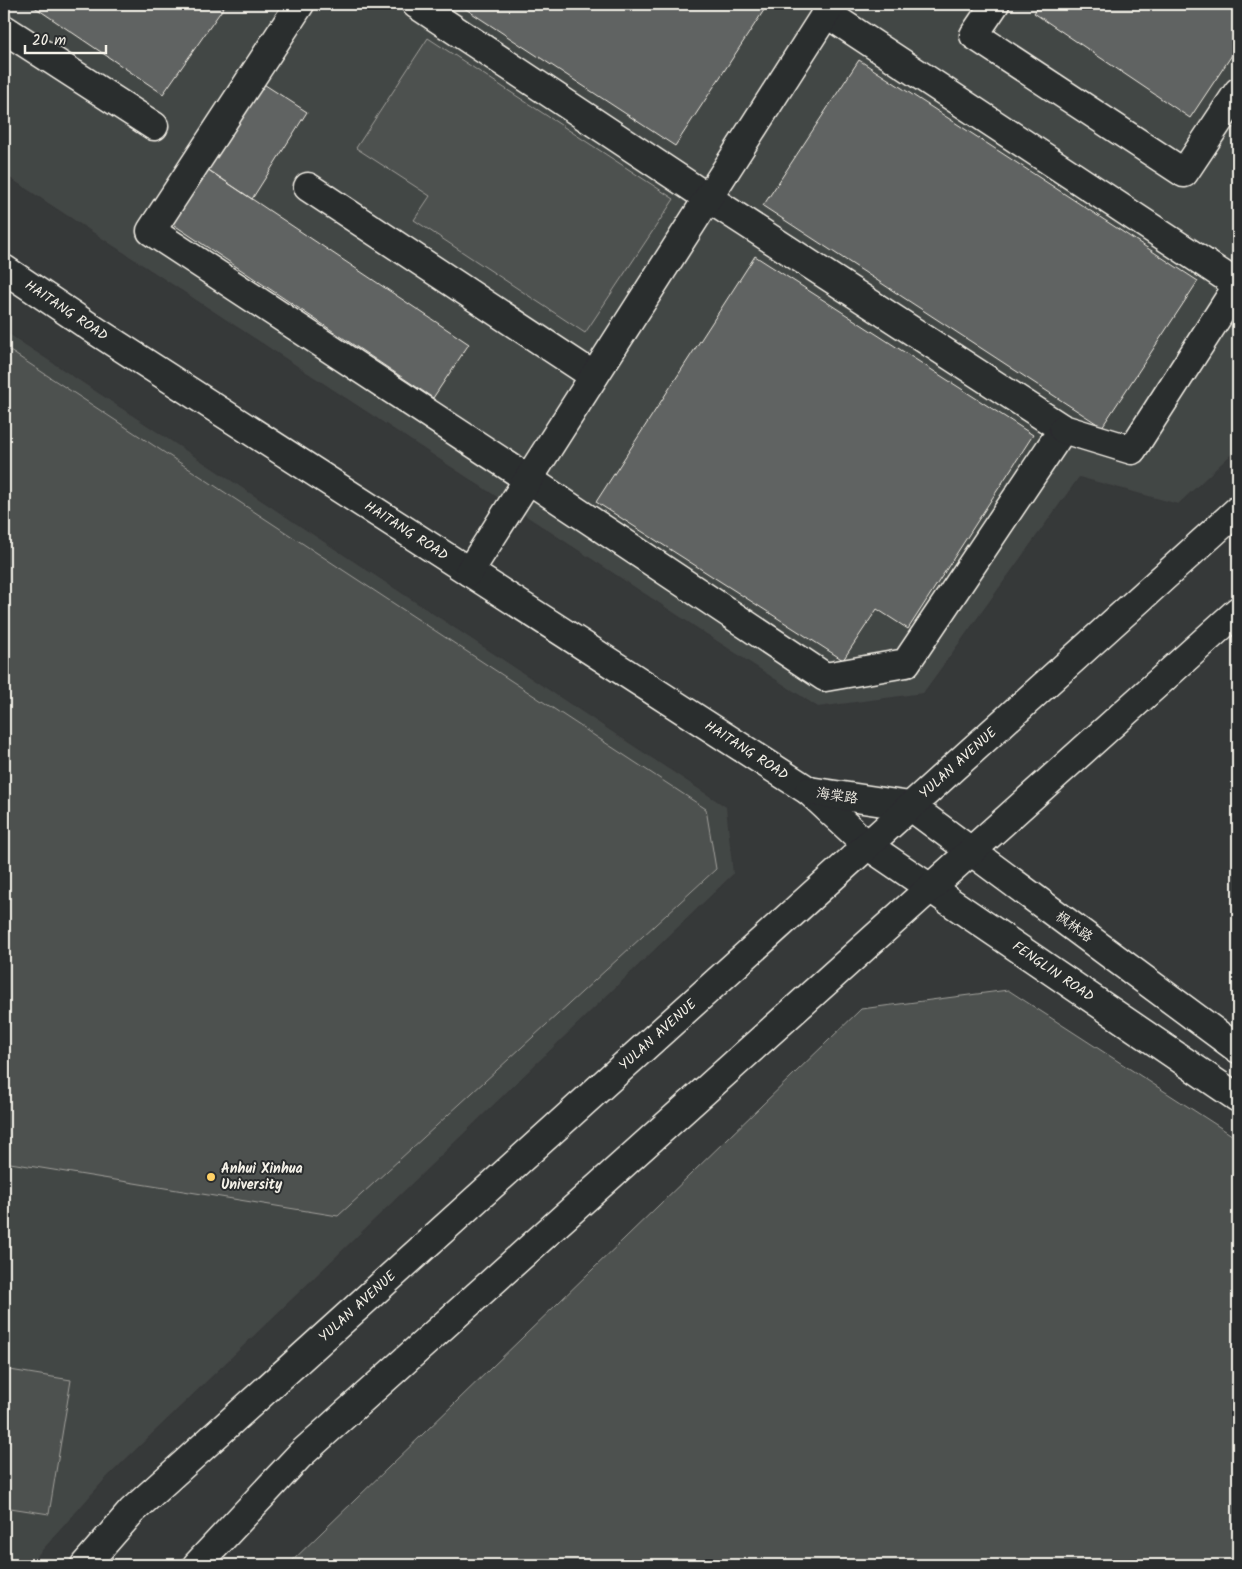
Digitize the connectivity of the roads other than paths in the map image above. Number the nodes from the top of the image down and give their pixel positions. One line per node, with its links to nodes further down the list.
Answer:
1 (300, 4): 13 (main road)
2 (416, 4): 9 (main road)
3 (995, 4): 6 (main road)
4 (829, 8): 9 (main road); 12 (main road)
5 (4, 29): 7 (main road)
6 (1238, 92)
7 (154, 126)
8 (308, 187): 11 (main road)
9 (708, 198): 11 (main road); 12 (main road)
10 (4, 270): 15 (main road, HAITANG ROAD)
11 (594, 376): 13 (main road)
12 (1064, 429): 13 (main road)
13 (528, 479): 15 (main road)
14 (1238, 510): 18 (main road, YULAN AVENUE)
15 (469, 572): 17 (main road, HAITANG ROAD)
16 (1238, 611): 20 (main road)
17 (809, 791): 18 (main road, 海棠路); 19 (main road, 海棠路)
18 (910, 806): 19 (main road, YULAN AVENUE); 20 (main road, 枫林路)
19 (867, 845): 21 (main road, FENGLIN ROAD); 24 (main road, YULAN AVENUE)
20 (971, 851): 21 (main road); 22 (main road, 枫林路)
21 (930, 888): 23 (main road, FENGLIN ROAD); 25 (main road)
22 (1238, 1048)
23 (1238, 1098)
24 (85, 1565)
25 (197, 1565)

